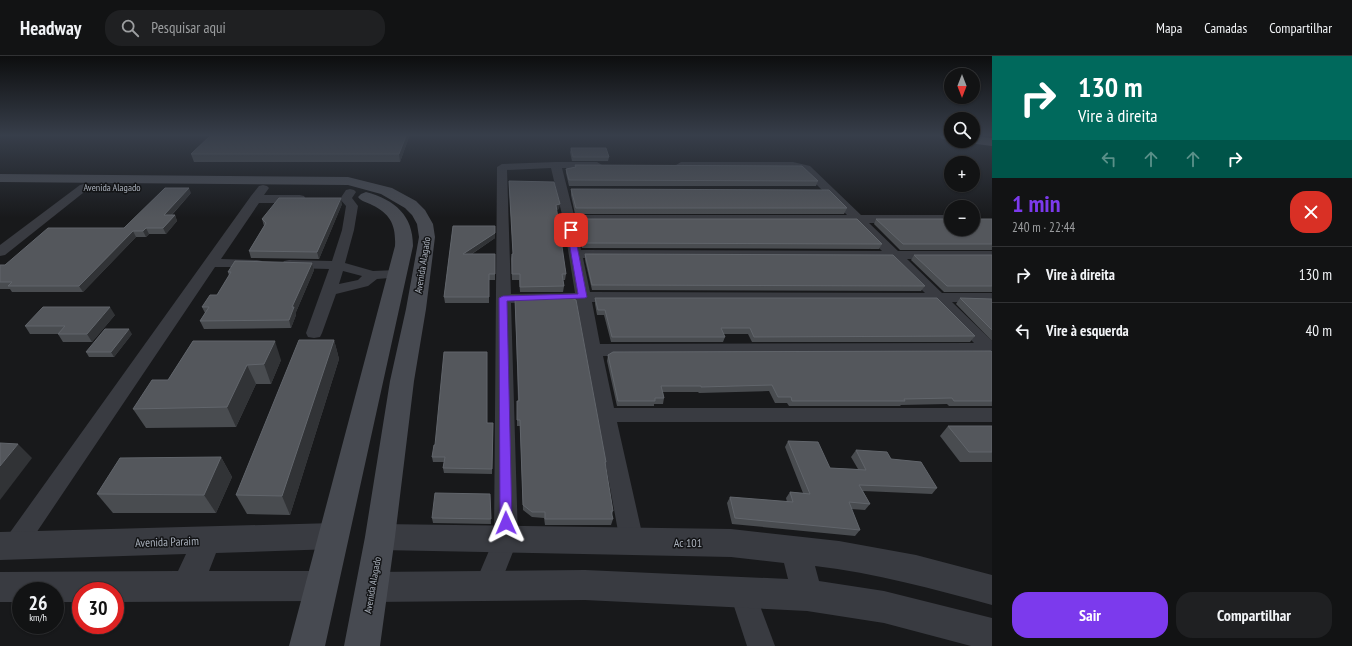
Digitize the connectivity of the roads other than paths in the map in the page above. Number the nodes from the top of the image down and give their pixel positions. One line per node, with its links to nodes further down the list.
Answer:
1 (556, 165): 2 (street); 12 (street); 27 (street)
2 (611, 165)
3 (666, 165): 8 (street)
4 (0, 178): 19 (main road, Avenida Alagado)
5 (84, 187): 6 (main road, Avenida Alagado); 9 (main road, Avenida Alagado); 15 (street)
6 (0, 188)
7 (813, 191): 8 (street)
8 (828, 191): 13 (street)
9 (259, 193): 10 (main road, Avenida Alagado); 11 (street); 20 (street)
10 (342, 196): 21 (street); 23 (main road, Avenida Alagado)
11 (308, 199)
12 (569, 219): 13 (street); 16 (street)
13 (857, 219): 14 (street); 17 (street)
14 (944, 219)
15 (0, 252)
16 (574, 254): 17 (street); 26 (street)
17 (894, 254): 18 (street); 28 (street)
18 (992, 255)
19 (424, 260): 23 (main road); 24 (main road, Avenida Alagado)
20 (210, 263): 21 (street); 40 (street)
21 (337, 265): 22 (street); 25 (street)
22 (373, 275): 23 (street); 25 (street)
23 (397, 276): 24 (main road); 35 (main road, Avenida Alagado)
24 (418, 289): 36 (main road, Avenida Alagado)
25 (330, 291): 30 (street)
26 (582, 297): 27 (street); 28 (street); 32 (street)
27 (503, 298): 37 (street)
28 (938, 298): 29 (street); 31 (street)
29 (992, 298)
30 (314, 333)
31 (991, 349): 32 (street)
32 (593, 350): 33 (street)
33 (607, 415): 34 (street); 39 (street)
34 (992, 415)
35 (334, 536): 38 (street, Avenida Paraim); 43 (main road, Avenida Alagado)
36 (380, 537): 37 (street, Ac 101); 46 (main road, Avenida Alagado)
37 (506, 539): 39 (street, Ac 101); 44 (street)
38 (206, 540): 40 (street, Avenida Paraim); 42 (street)
39 (632, 542): 41 (street, Ac 101)
40 (7, 546)
41 (796, 549): 47 (street, Ac 101); 49 (street)
42 (187, 586): 43 (street); 45 (street)
43 (322, 586): 51 (main road, Avenida Alagado)
44 (487, 586): 46 (street); 48 (street)
45 (0, 587)
46 (371, 587): 52 (main road, Avenida Alagado)
47 (992, 590)
48 (742, 591): 49 (street); 53 (street)
49 (807, 595): 50 (street)
50 (992, 635)
51 (307, 646)
52 (362, 646)
53 (761, 646)

